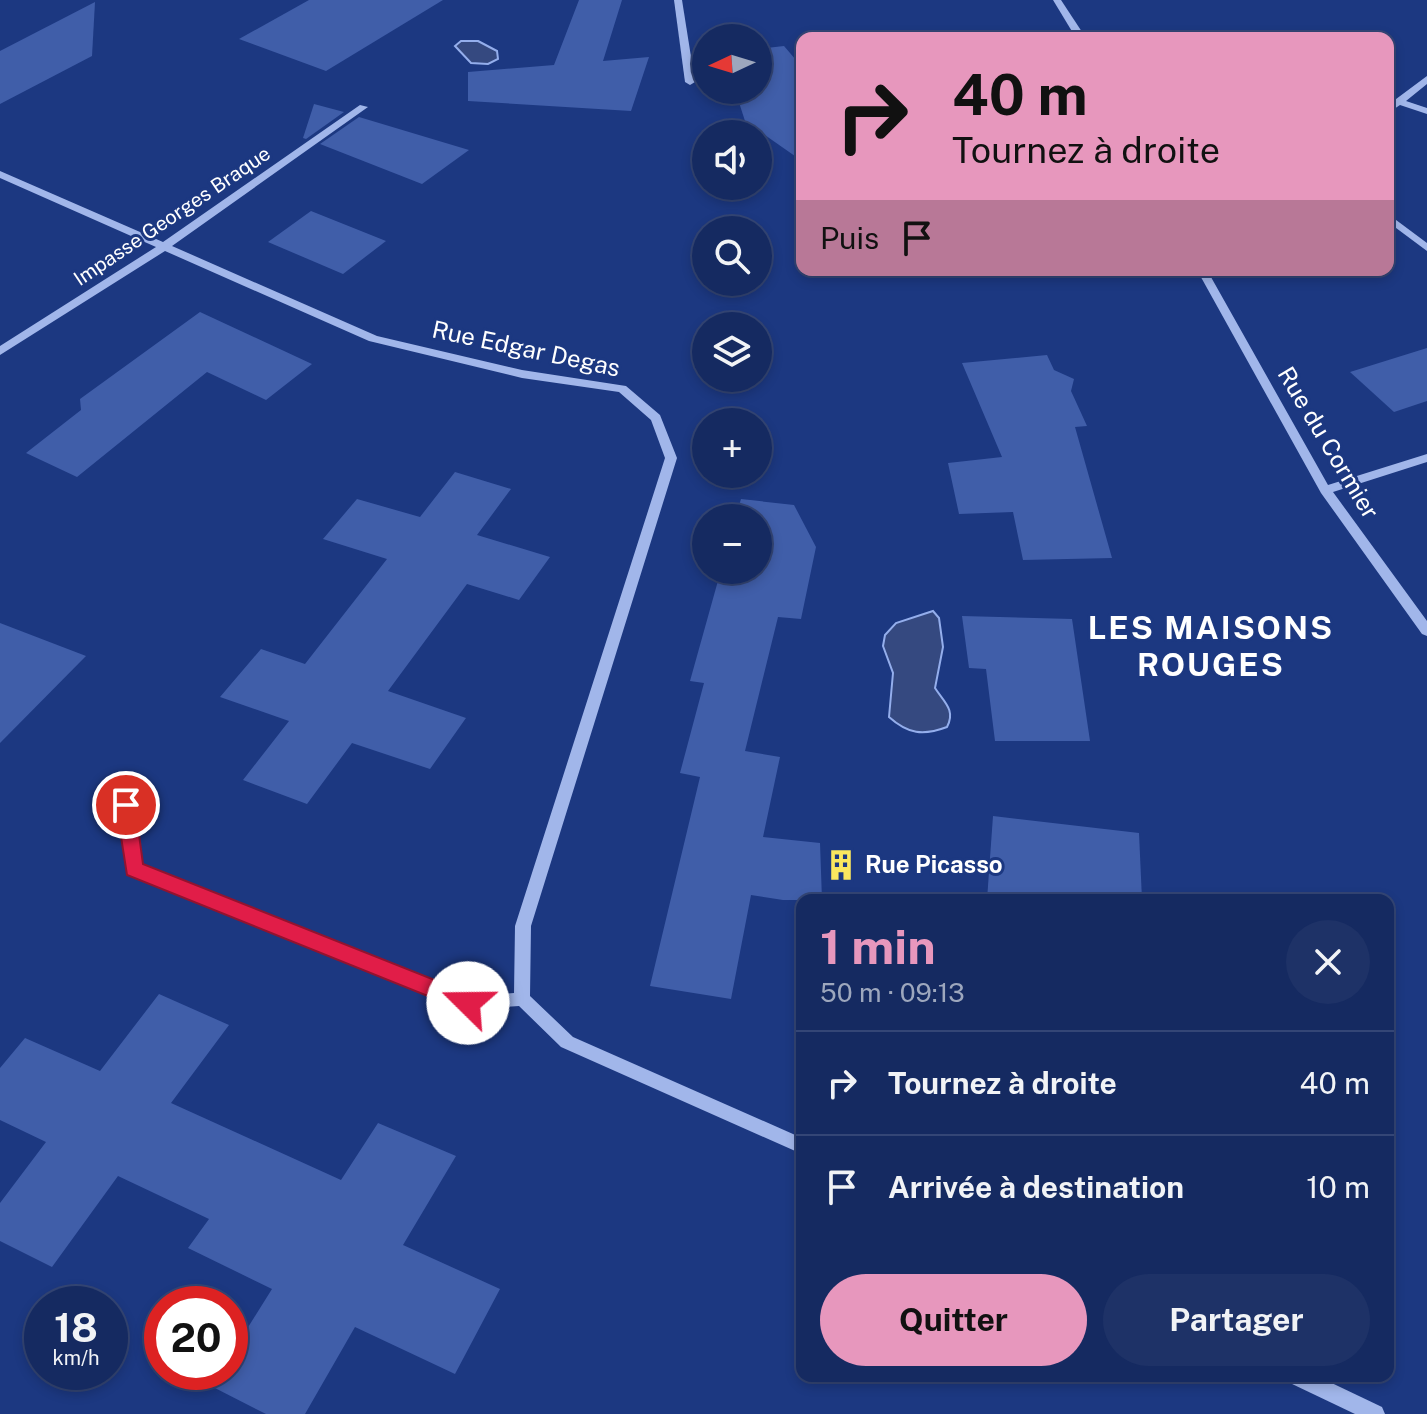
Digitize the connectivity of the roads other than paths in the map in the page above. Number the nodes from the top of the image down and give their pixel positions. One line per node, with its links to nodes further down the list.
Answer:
1 (678, 0): 5 (street)
2 (1057, 0): 3 (street)
3 (1077, 32)
4 (1427, 79): 6 (street)
5 (690, 82)
6 (1400, 102): 7 (street); 9 (street)
7 (1394, 106)
8 (363, 107): 12 (street, Impasse Georges Braque)
9 (1427, 111)
10 (0, 174): 12 (street, Rue Edgar Degas)
11 (1394, 222): 13 (street)
12 (164, 245): 15 (street, Impasse Georges Braque); 20 (street, Rue Edgar Degas)
13 (1427, 248)
14 (1205, 276): 17 (street, Rue du Cormier)
15 (0, 351)
16 (1427, 458): 17 (street)
17 (1325, 490): 18 (street, Rue du Cormier)
18 (1427, 631)
19 (126, 805): 20 (street)
20 (522, 999): 21 (street)
21 (796, 1143)
22 (1309, 1382): 23 (street)
23 (1375, 1414)

